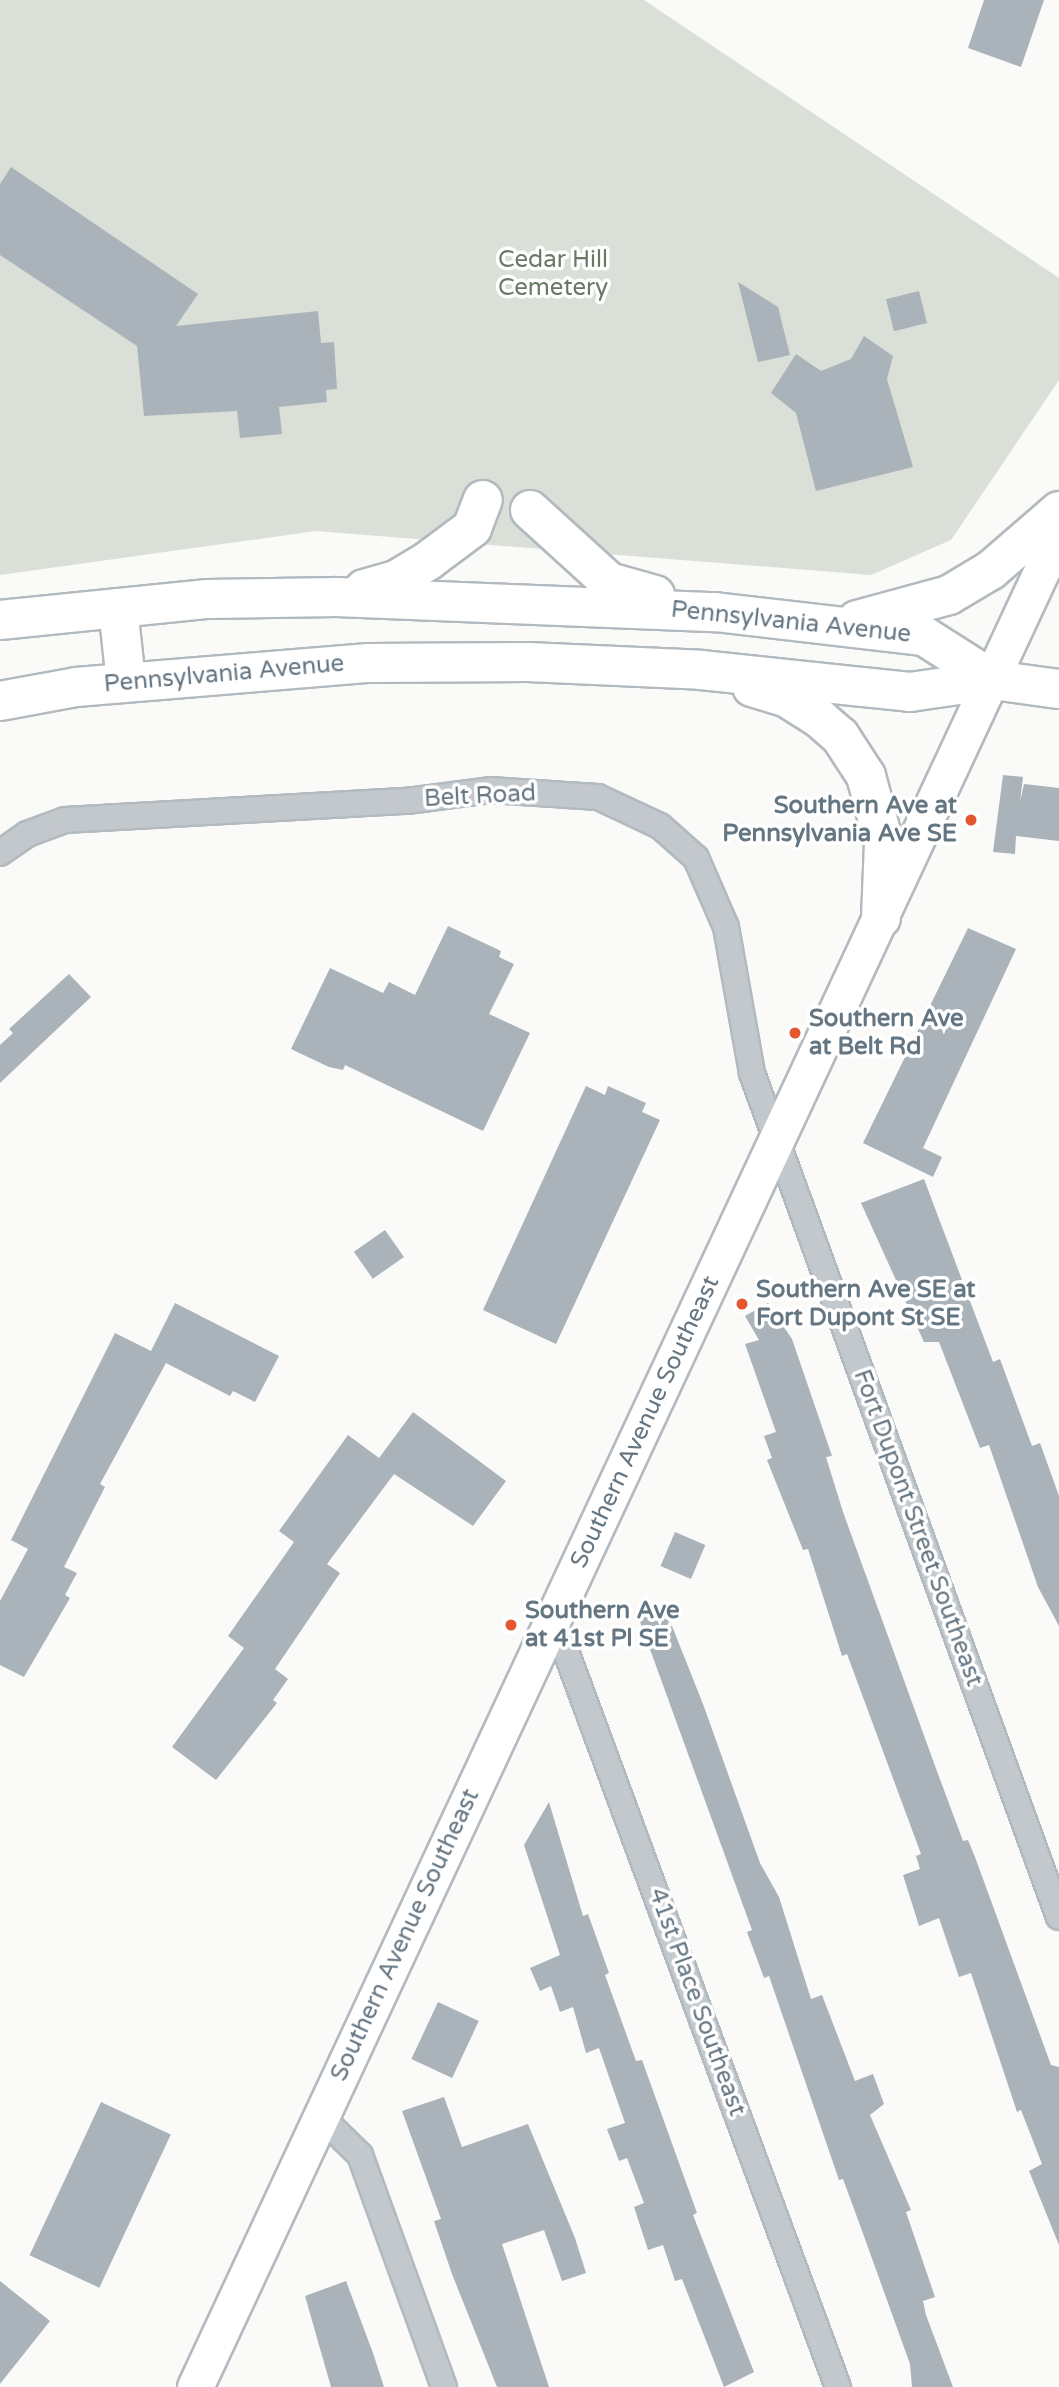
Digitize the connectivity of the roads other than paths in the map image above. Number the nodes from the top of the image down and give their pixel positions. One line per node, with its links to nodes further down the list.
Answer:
1 (484, 500): 5 (highway)
2 (530, 510): 7 (highway)
3 (1059, 510): 9 (highway)
4 (1059, 533): 11 (main road, Southern Avenue Southeast)
5 (337, 597): 6 (highway, Pennsylvania Avenue); 7 (highway, Pennsylvania Avenue)
6 (118, 608): 8 (highway, Pennsylvania Avenue); 12 (highway)
7 (715, 612): 9 (highway, Pennsylvania Avenue)
8 (0, 620)
9 (835, 626): 11 (highway, Pennsylvania Avenue)
10 (701, 670): 11 (highway, Pennsylvania Avenue); 12 (highway, Pennsylvania Avenue); 16 (highway)
11 (992, 680): 13 (highway); 16 (main road, Southern Avenue Southeast)
12 (126, 682): 14 (highway, Pennsylvania Avenue)
13 (1059, 688)
14 (0, 701)
15 (0, 853): 17 (street, Belt Road)
16 (881, 918): 17 (main road, Southern Avenue Southeast)
17 (777, 1140): 18 (main road, Southern Avenue Southeast); 19 (street, Fort Dupont Street Southeast)
18 (554, 1619): 20 (main road, Southern Avenue Southeast); 23 (street, 41st Place Southeast)
19 (1059, 1917)
20 (320, 2116): 21 (main road, Southern Avenue Southeast); 22 (street)
21 (195, 2387)
22 (444, 2387)
23 (838, 2387)

